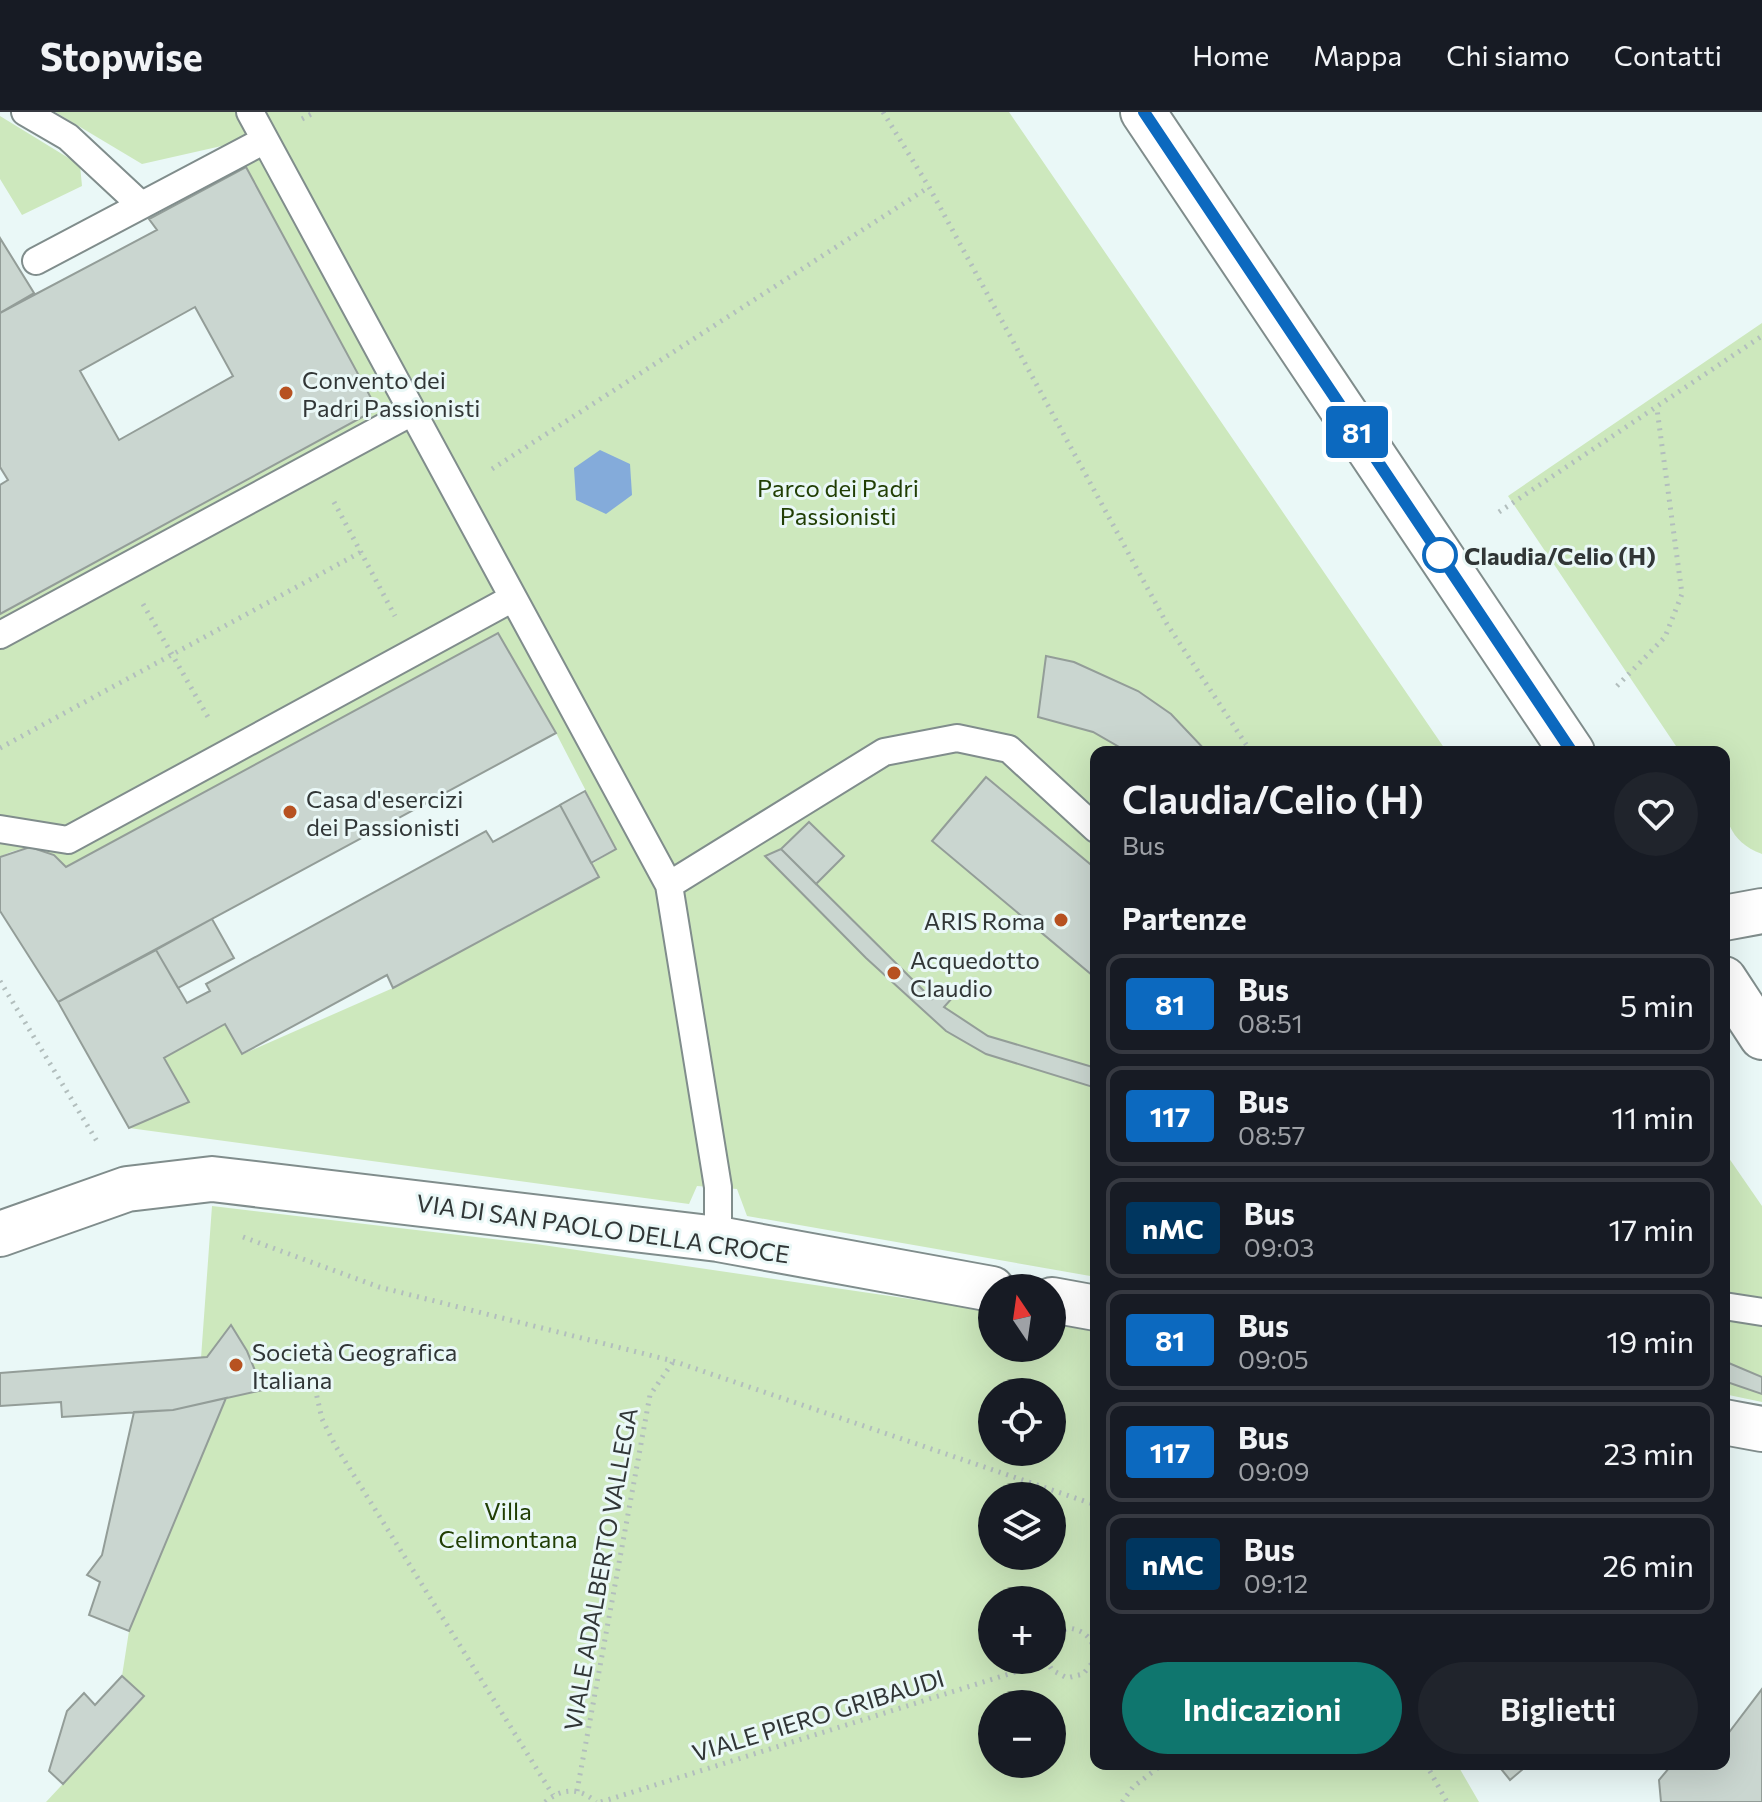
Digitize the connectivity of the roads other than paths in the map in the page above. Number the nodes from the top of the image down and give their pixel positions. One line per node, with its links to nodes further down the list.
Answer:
1 (25, 112): 5 (lane)
2 (250, 112): 4 (lane)
3 (1143, 112): 10 (street)
4 (265, 140): 5 (lane); 7 (lane)
5 (141, 205): 6 (lane)
6 (36, 261)
7 (412, 412): 8 (lane); 9 (lane)
8 (513, 598): 12 (lane); 13 (lane)
9 (0, 635)
10 (1568, 746)
11 (1090, 823): 13 (lane)
12 (0, 829)
13 (669, 885): 19 (lane)
14 (1762, 911): 15 (street)
15 (1730, 917)
16 (1730, 988): 17 (street)
17 (1762, 1037)
18 (0, 1234): 19 (street, VIA DI SAN PAOLO DELLA CROCE)
19 (718, 1239): 20 (street, VIA DI SAN PAOLO DELLA CROCE)
20 (978, 1286)
21 (1066, 1303): 22 (street)
22 (1090, 1307)
23 (1730, 1307): 24 (lane)
24 (1762, 1312)
25 (1730, 1423): 26 (street)
26 (1762, 1429)

